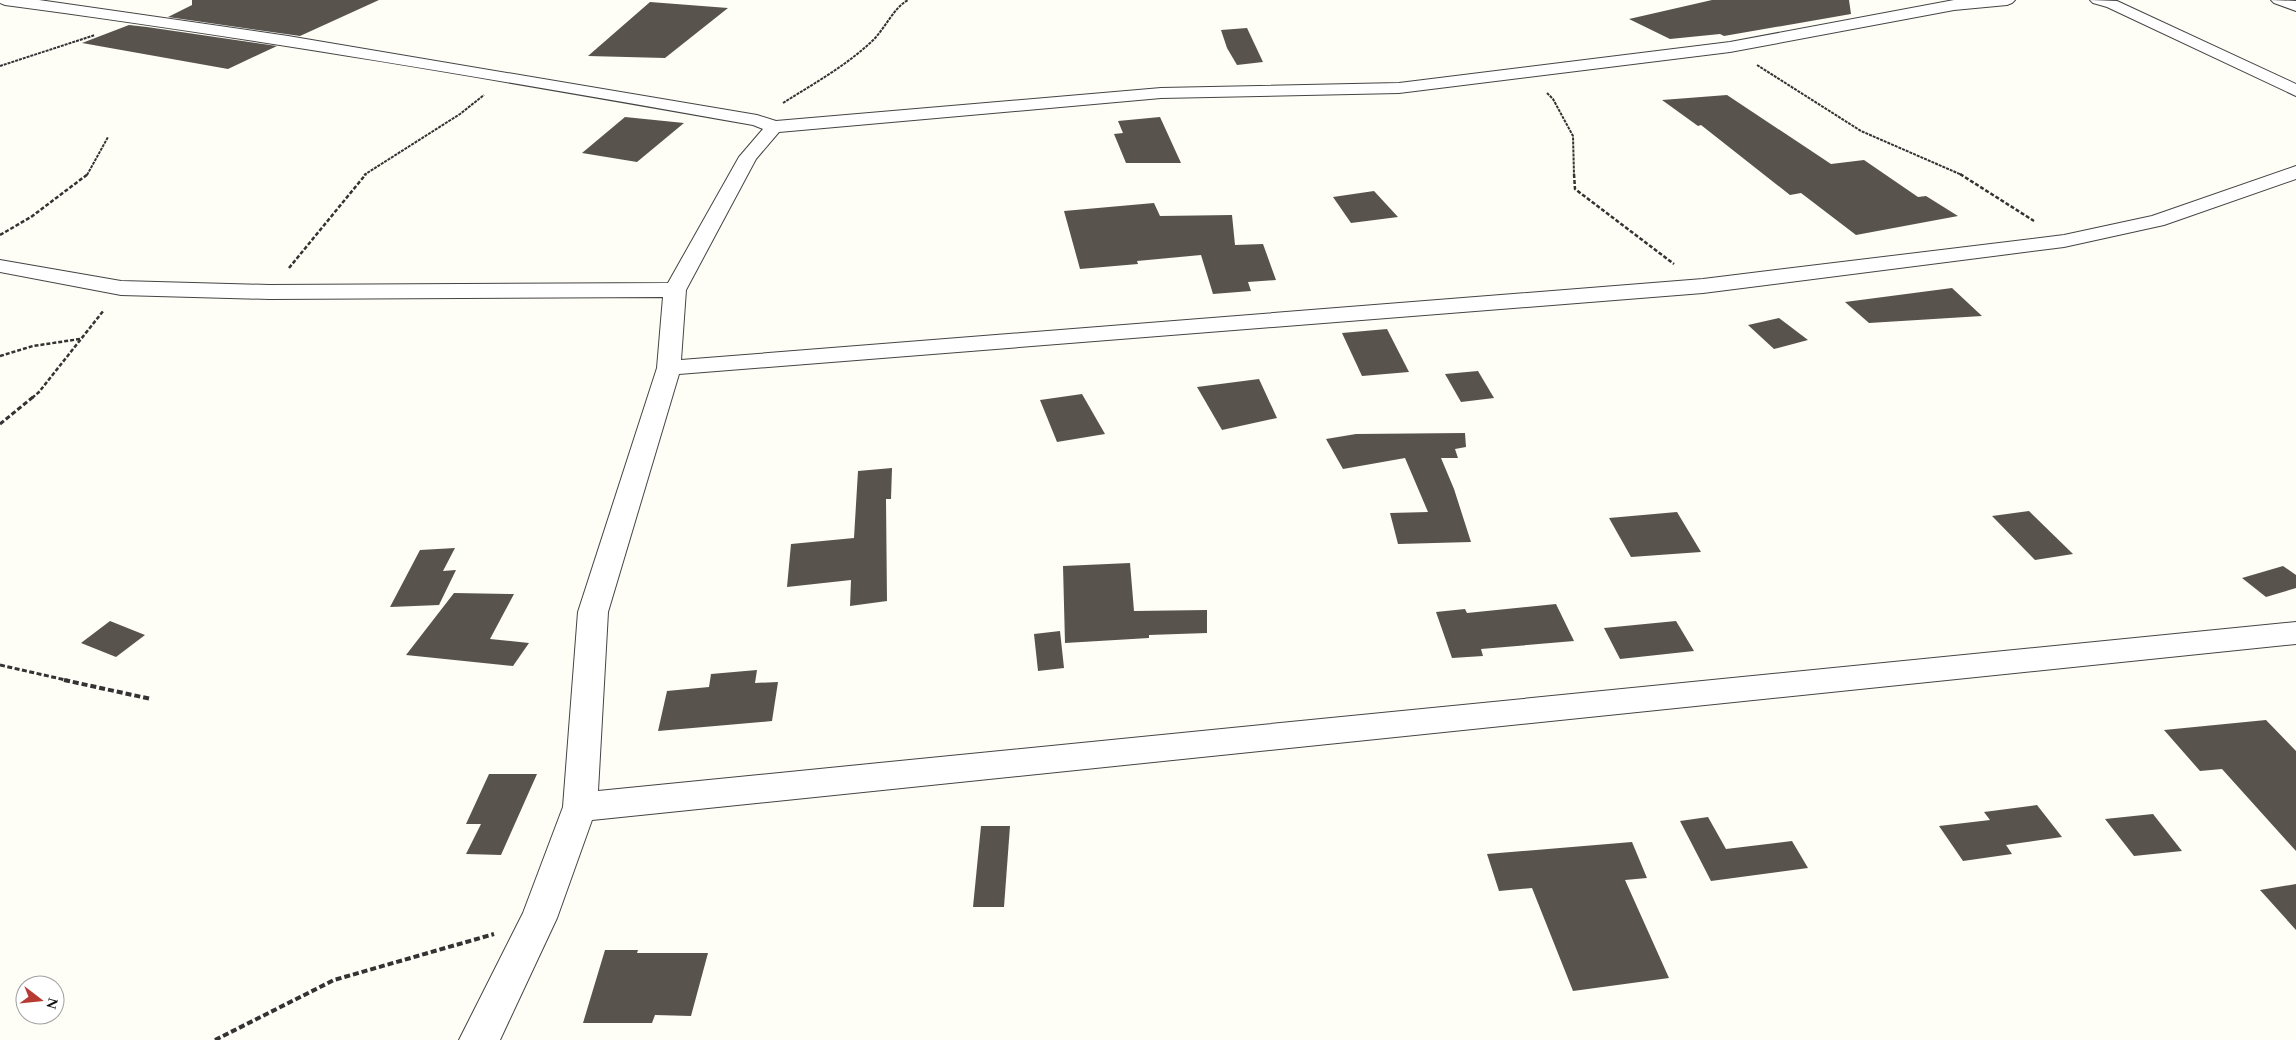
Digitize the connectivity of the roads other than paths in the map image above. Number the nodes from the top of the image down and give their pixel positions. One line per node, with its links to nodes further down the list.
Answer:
1 (5, 0): 8 (street)
2 (2007, 0): 8 (street)
3 (2137, 0): 5 (street)
4 (2279, 0): 6 (street)
5 (2105, 2): 7 (street)
6 (2296, 6)
7 (2296, 91)
8 (766, 124): 11 (street)
9 (2296, 172): 12 (street)
10 (0, 266): 11 (street)
11 (675, 290): 12 (street)
12 (669, 368): 14 (street)
13 (2296, 633): 14 (street)
14 (580, 808): 15 (street)
15 (479, 1040)

